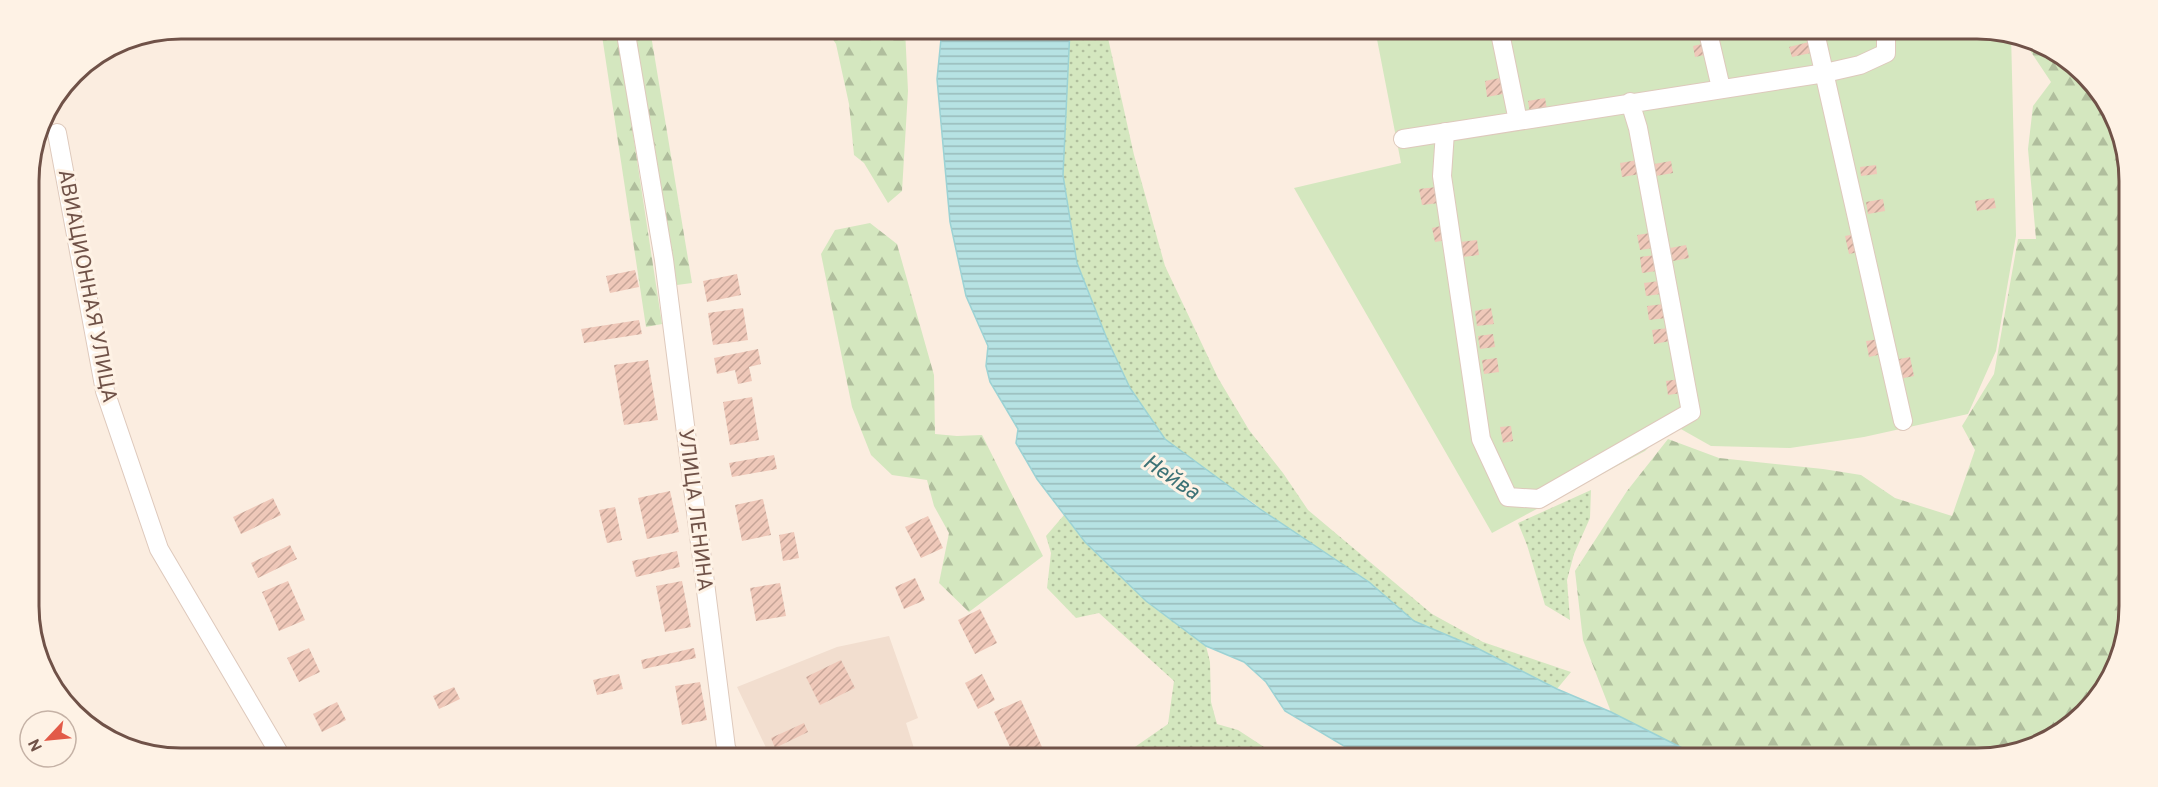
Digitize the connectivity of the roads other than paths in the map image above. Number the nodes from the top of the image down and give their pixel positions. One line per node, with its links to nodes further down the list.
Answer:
1 (627, 39): 15 (street, УЛИЦА ЛЕНИНА)
2 (1501, 39): 9 (street)
3 (1709, 39): 7 (street)
4 (1817, 39): 6 (street)
5 (1886, 39): 6 (street)
6 (1825, 73): 7 (street); 13 (street)
7 (1720, 88): 8 (street)
8 (1630, 102): 9 (street); 10 (street)
9 (1518, 121): 10 (street)
10 (1445, 132): 12 (street)
11 (57, 133): 14 (street, АВИАЦИОННАЯ УЛИЦА)
12 (1403, 139)
13 (1903, 421)
14 (276, 748)
15 (726, 748)

